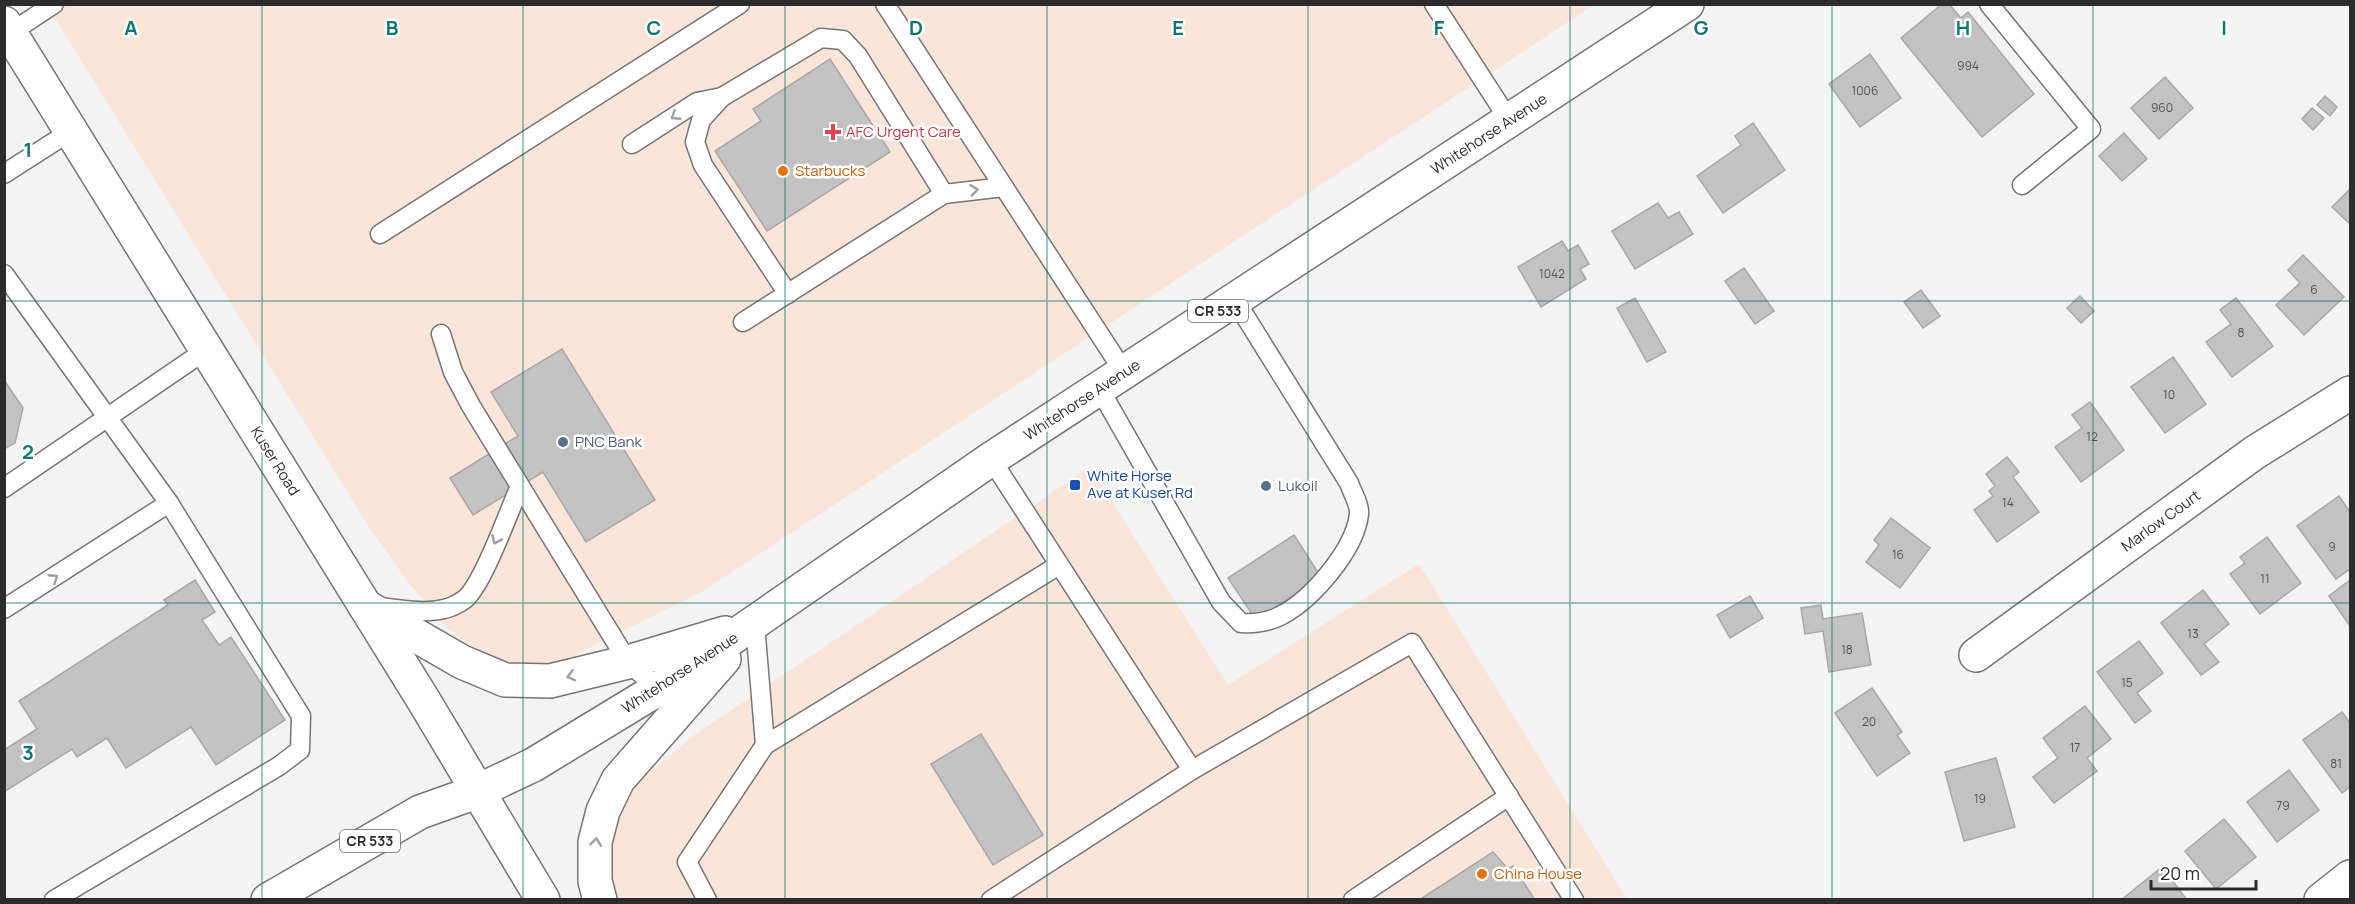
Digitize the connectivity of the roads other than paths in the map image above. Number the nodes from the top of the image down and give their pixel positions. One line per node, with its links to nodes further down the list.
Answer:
1 (54, 4): 7 (lane)
2 (740, 4): 16 (lane)
3 (885, 4): 14 (lane)
4 (1434, 4): 9 (lane)
5 (1687, 4): 9 (main road, Whitehorse Avenue / CR 533)
6 (1989, 4): 13 (lane)
7 (7, 28): 10 (main road, Kuser Road)
8 (722, 97): 11 (lane, one-way to 11); 15 (lane); 18 (lane)
9 (1509, 120): 19 (main road, Whitehorse Avenue / CR 533)
10 (71, 131): 12 (lane); 22 (main road, Kuser Road)
11 (632, 144)
12 (4, 174)
13 (2022, 185)
14 (1004, 187): 15 (lane, one-way to 14); 23 (lane)
15 (944, 194): 18 (lane)
16 (380, 234)
17 (4, 274): 25 (lane)
18 (788, 294): 20 (lane)
19 (1235, 300): 23 (main road, Whitehorse Avenue / CR 533); 23 (lane)
20 (743, 322)
21 (441, 334): 27 (lane)
22 (206, 350): 25 (lane); 31 (main road, Kuser Road)
23 (1112, 380): 26 (main road, Whitehorse Avenue / CR 533)
24 (2350, 393): 34 (main road, Marlow Court)
25 (107, 418): 28 (lane); 29 (lane)
26 (991, 459): 30 (lane); 33 (main road, Whitehorse Avenue / CR 533)
27 (520, 486): 31 (lane, one-way to 31); 35 (lane)
28 (4, 488)
29 (169, 502): 32 (lane, one-way to 29); 42 (lane)
30 (1059, 565): 37 (lane); 38 (lane)
31 (365, 606): 35 (main road, one-way to 31); 39 (main road, Kuser Road)
32 (4, 609)
33 (755, 624): 35 (main road); 36 (main road, Whitehorse Avenue / CR 533); 37 (lane); 45 (main road, one-way to 33)
34 (1976, 655)
35 (628, 662): 36 (lane)
36 (658, 689): 39 (main road, Whitehorse Avenue / CR 533)
37 (765, 745): 46 (lane)
38 (1192, 770): 40 (lane); 47 (lane)
39 (476, 792): 43 (main road, CR 533); 44 (main road, Kuser Road)
40 (1509, 796): 48 (lane); 49 (lane)
41 (2350, 877): 50 (main road)
42 (54, 900)
43 (268, 900)
44 (543, 900)
45 (600, 900)
46 (708, 900)
47 (992, 900)
48 (1353, 900)
49 (1574, 900)
50 (2320, 900)

